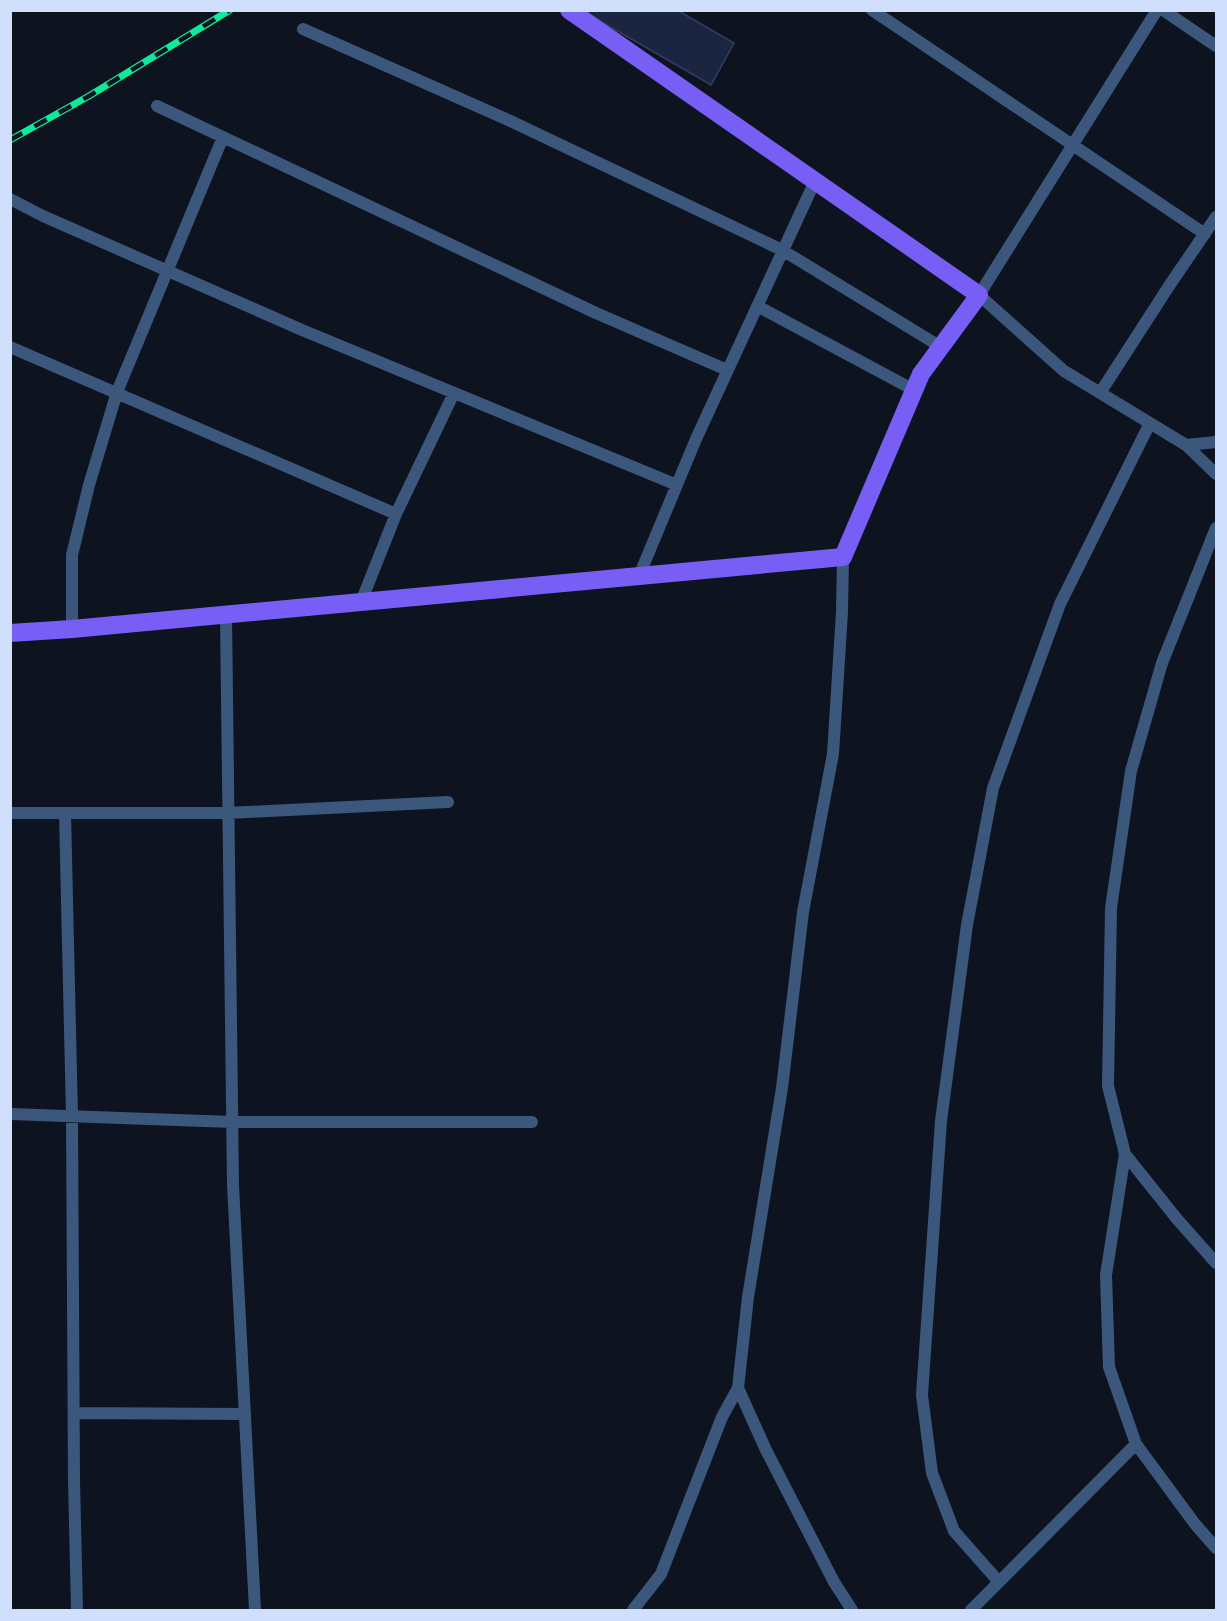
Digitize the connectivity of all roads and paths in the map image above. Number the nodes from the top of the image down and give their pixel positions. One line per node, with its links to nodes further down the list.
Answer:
1 (569, 10): 10 (main road)
2 (872, 10): 9 (street)
3 (1157, 10): 9 (street)
4 (1163, 10): 6 (street)
5 (303, 28): 14 (street)
6 (1216, 46)
7 (157, 106): 8 (street)
8 (223, 137): 15 (street); 20 (street)
9 (1072, 146): 13 (street); 16 (street)
10 (815, 182): 14 (street); 16 (main road)
11 (10, 199): 15 (street)
12 (1216, 217): 13 (street)
13 (1205, 234): 24 (street)
14 (782, 250): 17 (street); 18 (street)
15 (167, 270): 22 (street); 23 (street)
16 (979, 295): 18 (main road); 24 (street)
17 (757, 306): 20 (street); 21 (street)
18 (941, 347): 21 (main road)
19 (10, 348): 22 (street)
20 (727, 370): 29 (street)
21 (914, 390): 32 (main road)
22 (117, 392): 30 (street); 36 (street)
23 (454, 393): 29 (street); 30 (street)
24 (1100, 393): 25 (street)
25 (1150, 423): 27 (street); 53 (street)
26 (1216, 442): 27 (street)
27 (1186, 445): 28 (street)
28 (1216, 474)
29 (677, 485): 33 (street)
30 (396, 514): 34 (street)
31 (1216, 528): 46 (street)
32 (843, 556): 33 (main road); 48 (street)
33 (639, 576): 34 (main road)
34 (361, 602): 35 (main road)
35 (226, 615): 36 (main road); 41 (street)
36 (72, 629): 37 (main road)
37 (10, 633)
38 (448, 802): 41 (street)
39 (10, 813): 40 (street)
40 (65, 813): 41 (street); 43 (street)
41 (228, 813): 44 (street)
42 (10, 1114): 43 (street)
43 (72, 1116): 44 (street); 49 (street)
44 (232, 1122): 45 (street); 50 (street)
45 (532, 1122)
46 (1125, 1154): 47 (street); 51 (street)
47 (1216, 1263)
48 (738, 1388): 56 (street); 57 (street)
49 (74, 1413): 50 (street); 54 (street)
50 (245, 1414): 55 (street)
51 (1136, 1444): 52 (street); 53 (street)
52 (1216, 1548)
53 (999, 1582): 58 (street)
54 (77, 1611)
55 (255, 1611)
56 (633, 1611)
57 (852, 1611)
58 (971, 1611)

